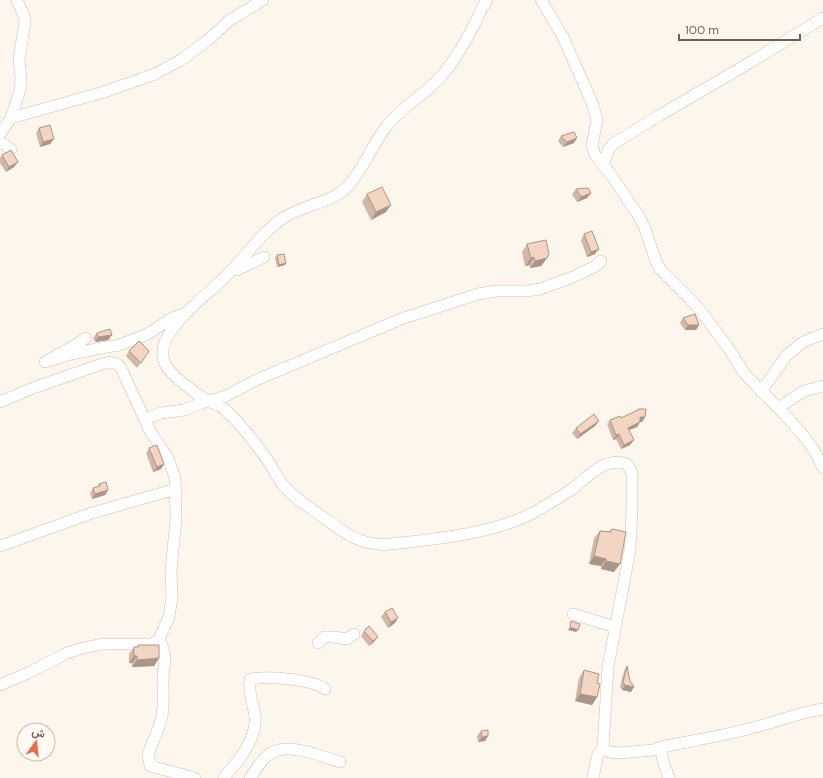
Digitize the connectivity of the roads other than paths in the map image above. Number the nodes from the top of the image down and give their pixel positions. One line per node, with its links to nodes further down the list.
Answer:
1 (17, 0): 6 (street)
2 (263, 0): 6 (street)
3 (487, 0): 13 (street)
4 (541, 0): 10 (street)
5 (823, 18): 10 (street)
6 (11, 118): 7 (street)
7 (0, 134)
8 (0, 142): 9 (street)
9 (11, 149)
10 (603, 165): 18 (street)
11 (264, 256): 13 (street)
12 (601, 260): 19 (street)
13 (224, 278): 14 (street)
14 (186, 313): 16 (street); 19 (street)
15 (823, 334): 18 (street)
16 (86, 338)
17 (823, 386): 21 (street)
18 (761, 392): 21 (street)
19 (208, 401): 22 (street); 27 (street)
20 (0, 402): 22 (street)
21 (778, 408): 23 (street)
22 (145, 419): 24 (street)
23 (823, 468)
24 (176, 489): 25 (street); 29 (street)
25 (0, 546)
26 (573, 614): 27 (street)
27 (615, 627): 35 (street)
28 (354, 634): 30 (street)
29 (159, 639): 31 (street); 37 (street)
30 (318, 643)
31 (0, 685)
32 (326, 689): 38 (street)
33 (823, 709): 34 (street)
34 (661, 747): 35 (street); 41 (street)
35 (603, 748): 40 (street)
36 (340, 762): 39 (street)
37 (195, 778)
38 (224, 778)
39 (250, 778)
40 (593, 778)
41 (669, 778)

